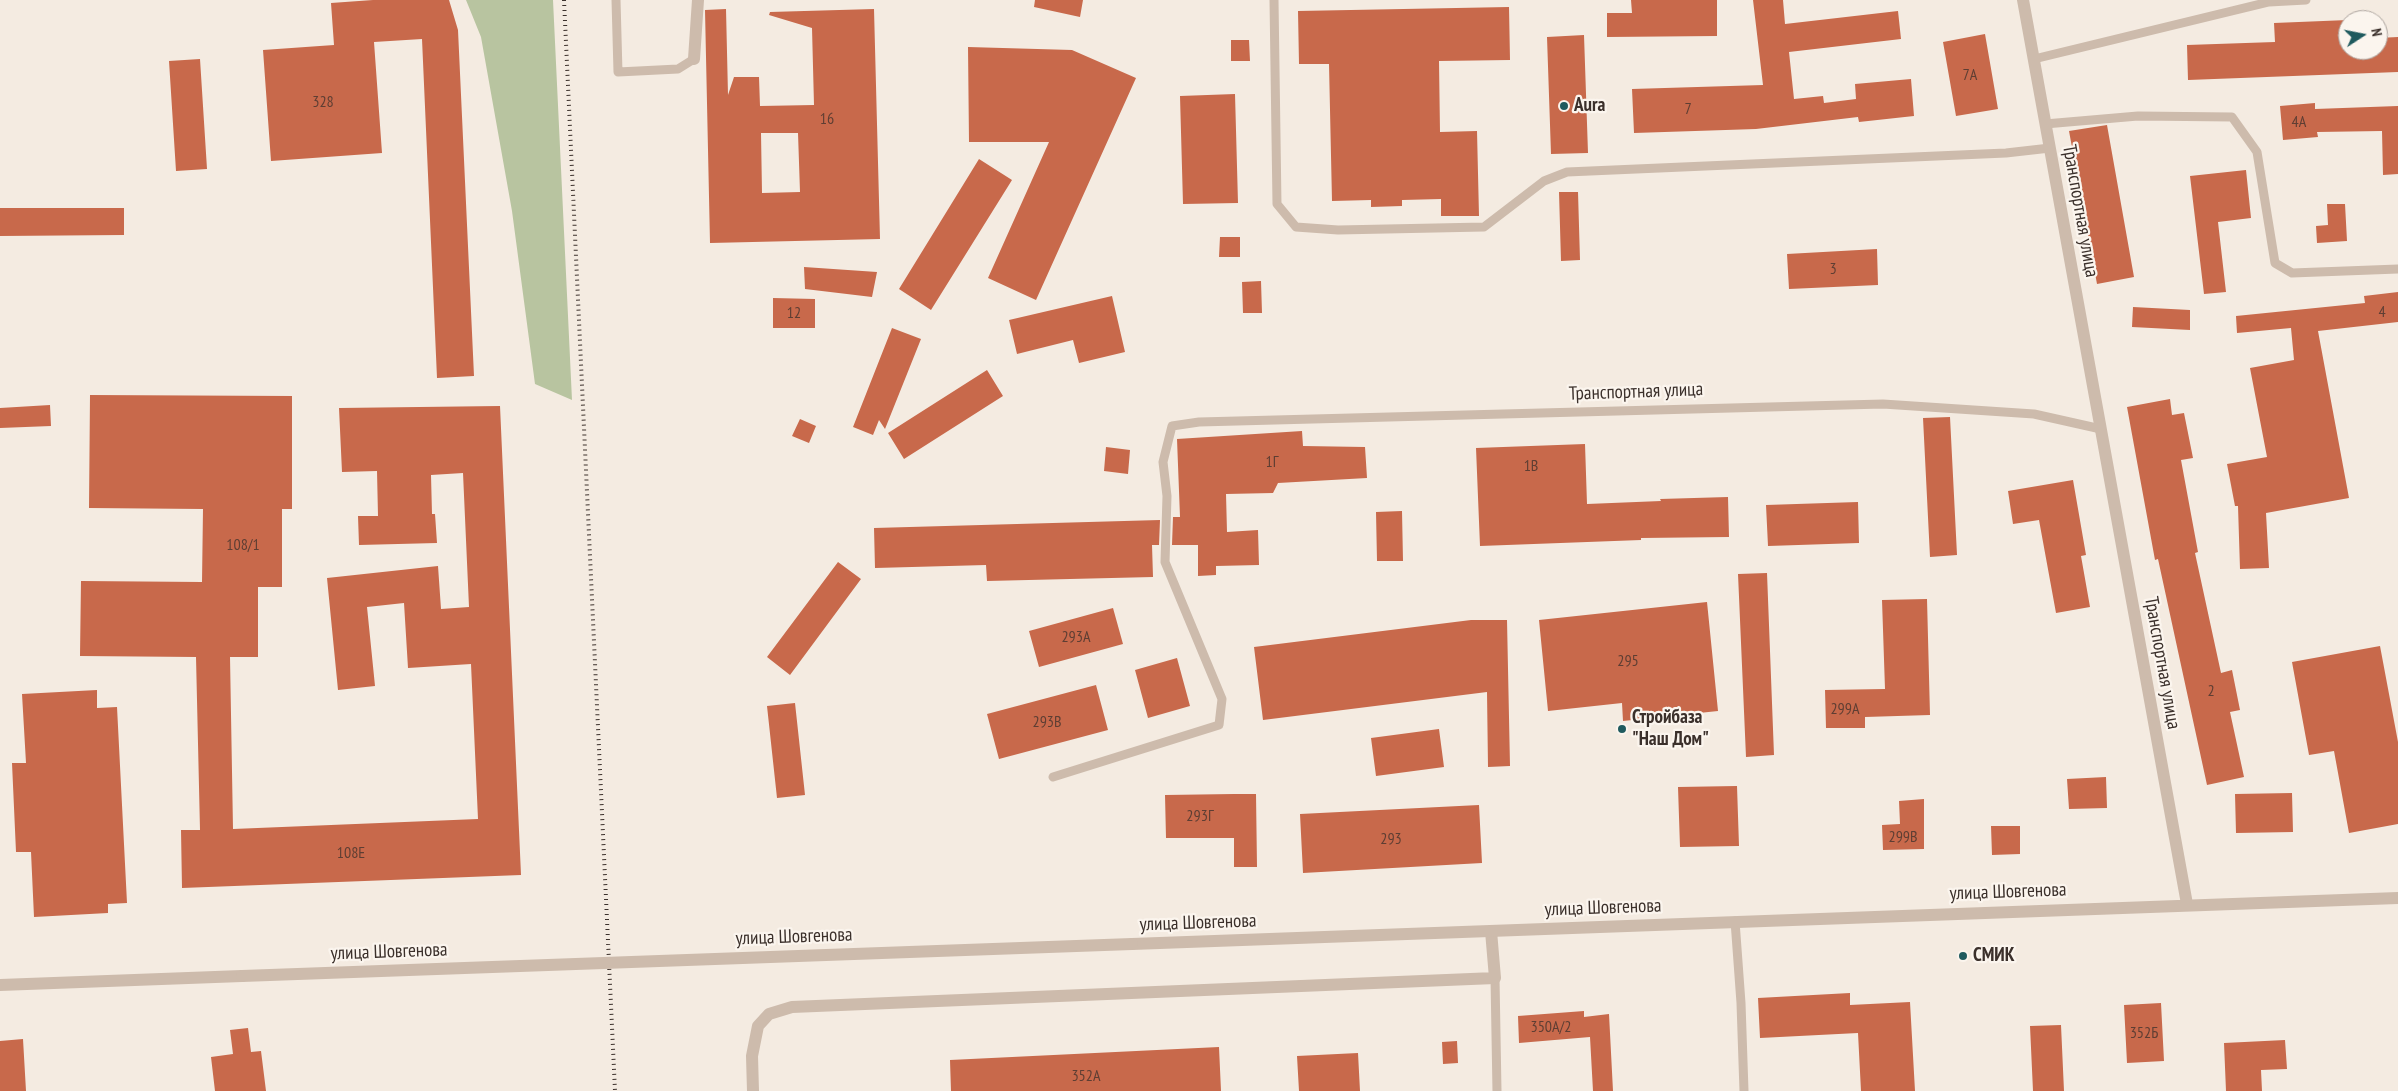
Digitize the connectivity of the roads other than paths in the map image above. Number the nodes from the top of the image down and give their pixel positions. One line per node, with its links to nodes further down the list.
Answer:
1 (616, 0): 7 (lane)
2 (698, 0): 7 (street)
3 (1274, 0): 10 (lane)
4 (2023, 0): 8 (street, Транспортная улица)
5 (2306, 0): 6 (lane)
6 (2269, 1): 8 (lane)
7 (694, 59)
8 (2034, 59): 9 (street, Транспортная улица)
9 (2045, 124): 10 (street, Транспортная улица); 11 (lane)
10 (2050, 148): 12 (street, Транспортная улица)
11 (2398, 269)
12 (2101, 429): 13 (lane, Транспортная улица); 15 (street, Транспортная улица)
13 (1053, 776)
14 (2398, 898): 15 (street, улица Шовгенова)
15 (2187, 904): 16 (street, улица Шовгенова)
16 (1735, 922): 17 (street, улица Шовгенова); 22 (lane)
17 (1491, 931): 18 (street); 19 (street, улица Шовгенова, bridge)
18 (1494, 978): 20 (street); 21 (lane)
19 (0, 985)
20 (753, 1091)
21 (1497, 1091)
22 (1744, 1091)

